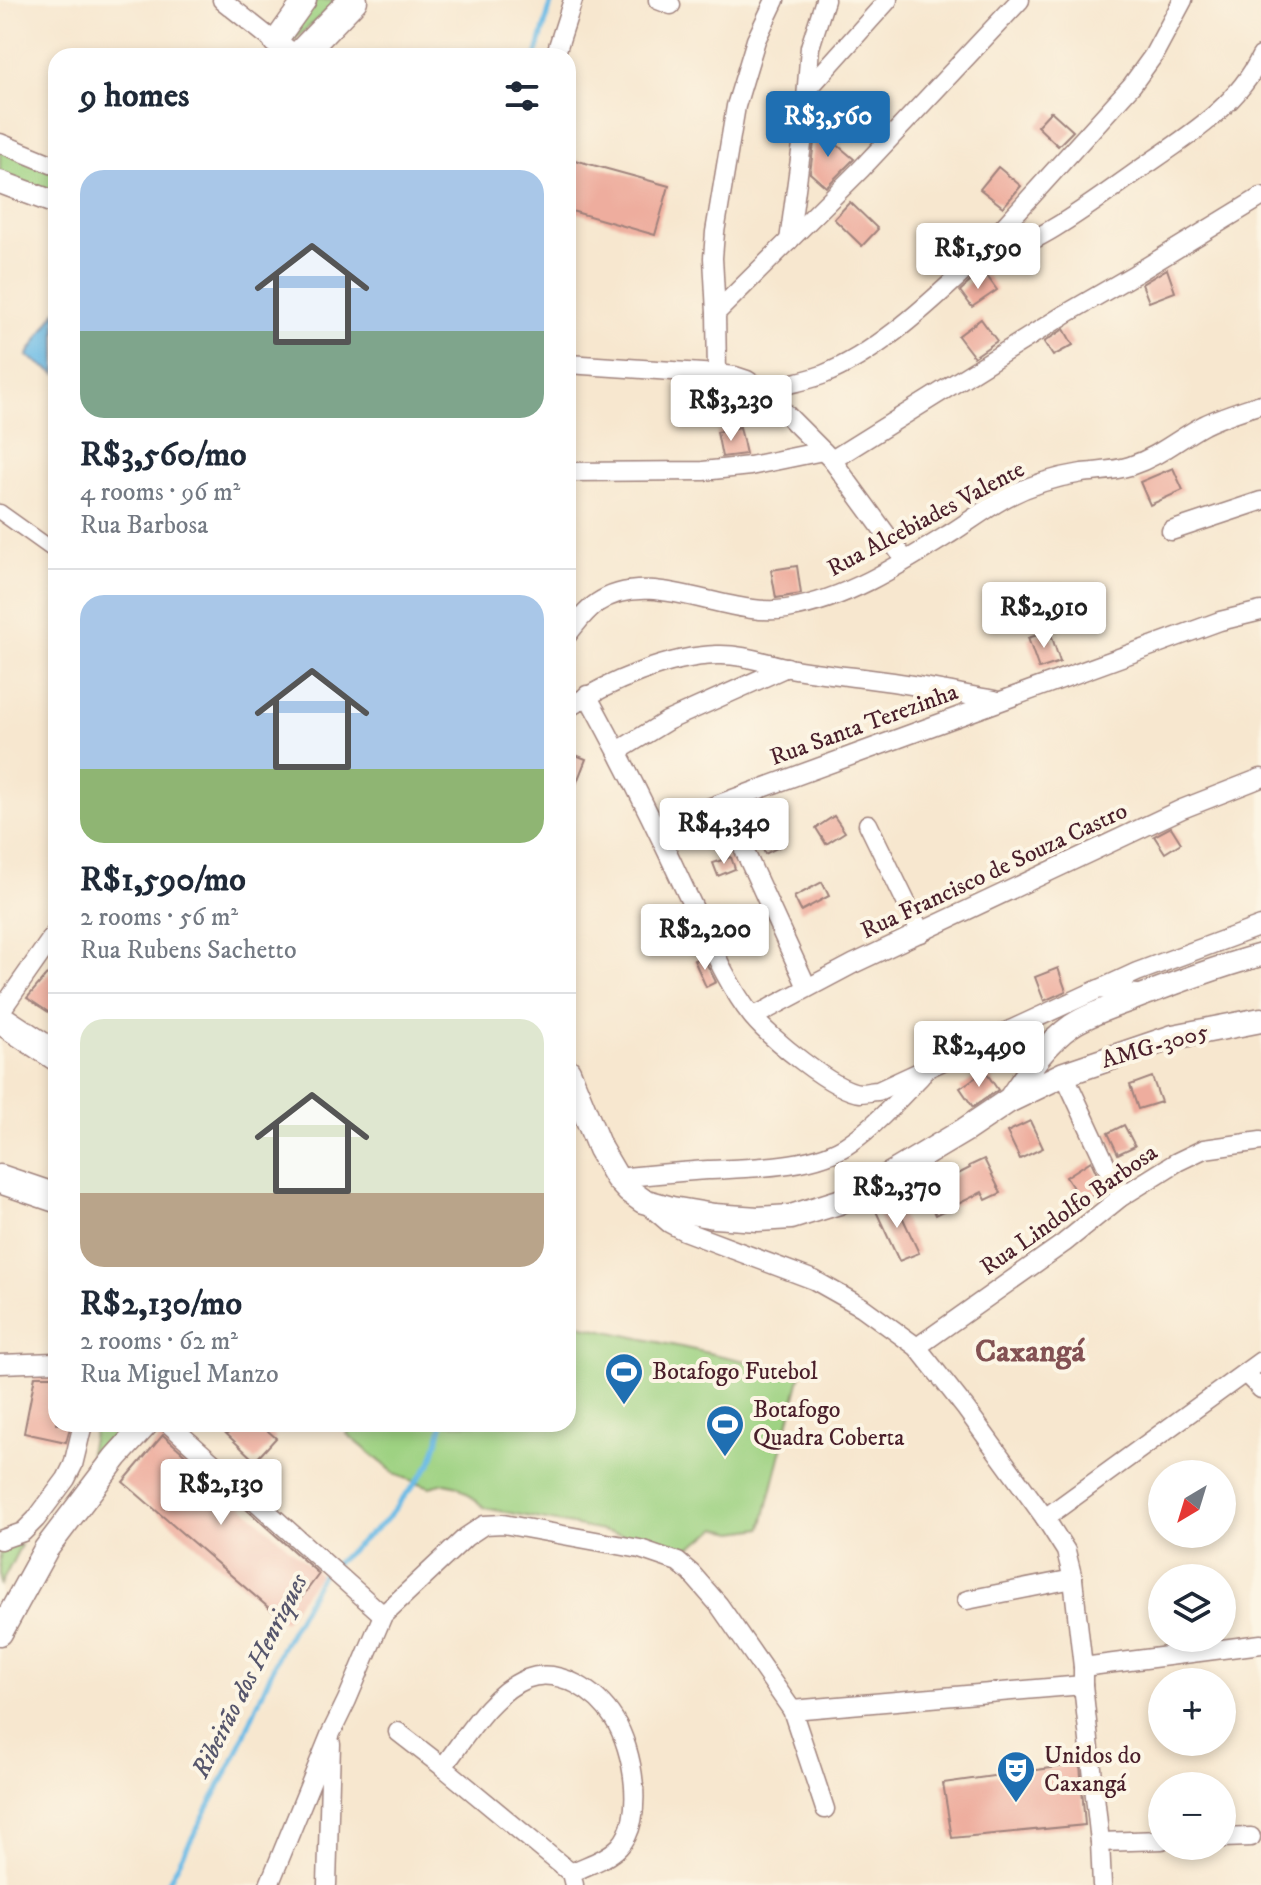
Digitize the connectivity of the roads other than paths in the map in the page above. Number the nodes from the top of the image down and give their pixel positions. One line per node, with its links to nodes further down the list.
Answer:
1 (222, 0): 10 (street)
2 (305, 0): 11 (street)
3 (353, 0): 12 (main road)
4 (573, 0): 13 (street)
5 (775, 0): 24 (street)
6 (825, 0): 16 (street)
7 (888, 0): 16 (street)
8 (1020, 0): 22 (street)
9 (1183, 0): 23 (street)
10 (285, 48)
11 (290, 48)
12 (293, 48)
13 (558, 48)
14 (1261, 56): 15 (street)
15 (1257, 72): 23 (street)
16 (808, 89): 22 (street)
17 (0, 143): 18 (street)
18 (48, 163)
19 (0, 182): 21 (street)
20 (1261, 197): 29 (street)
21 (48, 200)
22 (789, 241): 24 (street)
23 (961, 274): 27 (street)
24 (716, 313): 26 (street)
25 (576, 365): 26 (street)
26 (717, 374): 27 (street)
27 (762, 390): 29 (street)
28 (1261, 404): 35 (street, Rua Alcebiades Valente)
29 (828, 455): 30 (street); 35 (street)
30 (576, 472)
31 (1261, 501): 33 (street)
32 (0, 512): 34 (street)
33 (1171, 531)
34 (48, 546)
35 (905, 560): 37 (street, Rua Alcebiades Valente)
36 (1261, 611): 40 (street, Rua Santa Terezinha)
37 (576, 623)
38 (787, 667): 39 (street); 40 (street); 42 (street)
39 (587, 695): 41 (street); 42 (street)
40 (998, 701): 44 (street, Rua Santa Terezinha)
41 (576, 703)
42 (618, 751): 46 (street)
43 (1261, 778): 48 (street, Rua Francisco de Souza Castro)
44 (723, 804): 46 (street, Rua Santa Terezinha); 51 (street)
45 (868, 824): 48 (street)
46 (656, 827): 55 (street)
47 (1261, 926): 52 (street)
48 (921, 933): 51 (street, Rua Francisco de Souza Castro)
49 (48, 943): 54 (street)
50 (1261, 955): 53 (street)
51 (807, 987): 55 (street, Rua Francisco de Souza Castro)
52 (1099, 989): 53 (street); 59 (street)
53 (1144, 995): 62 (street)
54 (0, 1012)
55 (753, 1017): 59 (street)
56 (0, 1019): 58 (main road)
57 (1261, 1020): 60 (main road, AMG-3005)
58 (48, 1051)
59 (929, 1068): 64 (street)
60 (1064, 1074): 62 (main road, AMG-3005); 67 (street)
61 (576, 1090): 64 (main road, AMG-3005)
62 (1008, 1101): 68 (main road, AMG-3005)
63 (1261, 1141): 67 (street, Rua Lindolfo Barbosa)
64 (617, 1178): 68 (main road, AMG-3005)
65 (0, 1179): 66 (main road)
66 (48, 1195)
67 (1121, 1197): 69 (street, Rua Lindolfo Barbosa)
68 (643, 1201): 69 (street)
69 (917, 1347): 78 (street)
70 (1261, 1361): 73 (street)
71 (48, 1362): 72 (street)
72 (0, 1364)
73 (1245, 1373): 74 (street); 78 (street)
74 (1261, 1389)
75 (81, 1432): 79 (street)
76 (138, 1432): 83 (main road)
77 (178, 1432): 82 (street)
78 (1045, 1518): 80 (street)
79 (0, 1540)
80 (1073, 1579): 81 (street); 85 (street)
81 (967, 1600)
82 (383, 1615): 86 (street); 88 (street)
83 (0, 1633)
84 (1261, 1644): 85 (street)
85 (1083, 1676): 86 (street); 94 (street)
86 (792, 1710): 90 (street)
87 (398, 1732): 89 (street)
88 (331, 1733): 96 (street); 97 (street)
89 (443, 1767): 95 (street); 95 (street)
90 (825, 1809)
91 (1251, 1837): 92 (street)
92 (1236, 1838)
93 (1148, 1840): 94 (street)
94 (1100, 1842): 98 (street)
95 (573, 1879)
96 (269, 1885)
97 (327, 1885)
98 (1102, 1885)

